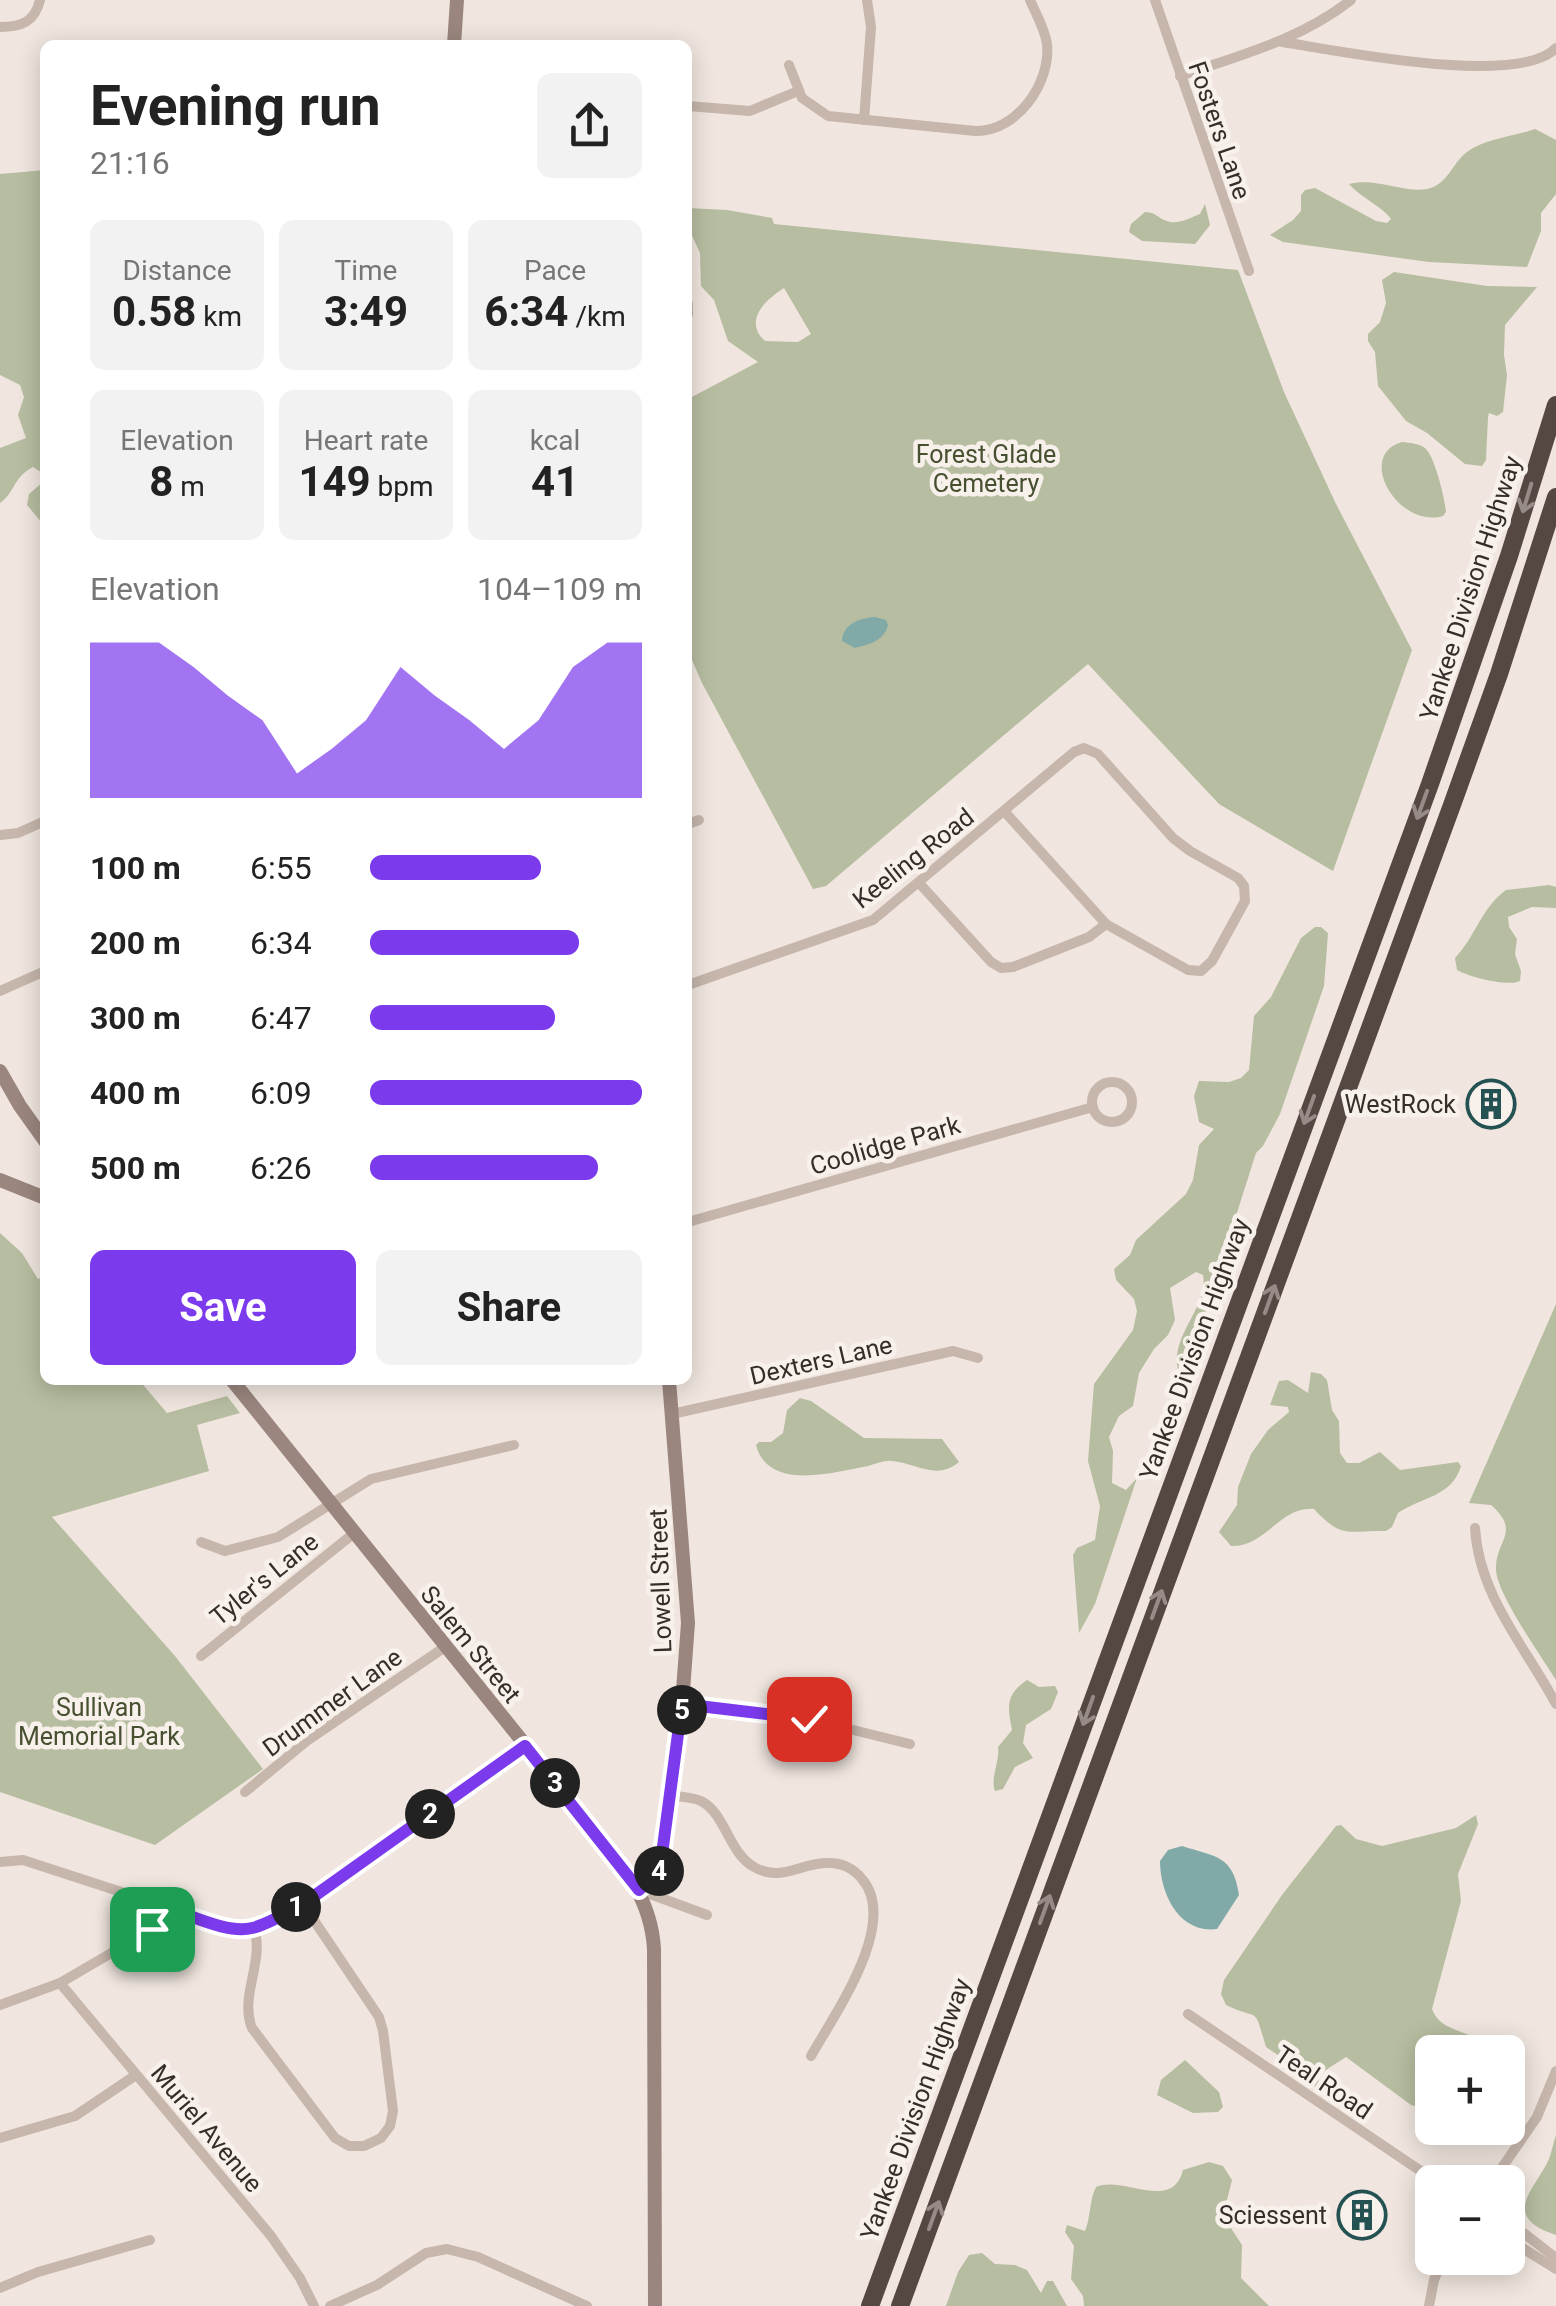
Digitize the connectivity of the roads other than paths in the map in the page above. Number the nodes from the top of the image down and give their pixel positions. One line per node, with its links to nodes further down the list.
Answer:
1 (40, 0): 7 (street)
2 (456, 0): 8 (main road)
3 (867, 0): 15 (street)
4 (1030, 0): 15 (street)
5 (1156, 0): 12 (street, Fosters Lane)
6 (1351, 0): 9 (street)
7 (0, 27)
8 (454, 40)
9 (1282, 42): 10 (street); 12 (street)
10 (1556, 48)
11 (788, 65): 13 (street)
12 (1180, 76): 16 (street, Fosters Lane)
13 (798, 91): 14 (street); 15 (street)
14 (692, 106)
15 (864, 120)
16 (1249, 271)
17 (1556, 405): 76 (highway, Yankee Division Highway, one-way to 76)
18 (1556, 496): 77 (highway, Yankee Division Highway, one-way to 18)
19 (1004, 812): 22 (street, Keeling Road); 23 (street); 23 (street, Keeling Road)
20 (40, 823): 21 (street)
21 (0, 835)
22 (920, 884): 23 (street); 25 (street, Keeling Road)
23 (1106, 924)
24 (40, 973): 26 (street)
25 (692, 984)
26 (0, 991)
27 (0, 1071): 29 (main road)
28 (1093, 1108): 32 (street, Coolidge Park)
29 (40, 1134)
30 (0, 1180): 31 (main road)
31 (40, 1196)
32 (692, 1221)
33 (978, 1358): 36 (street, Dexters Lane)
34 (236, 1385): 38 (main road, Salem Street)
35 (669, 1385): 36 (main road, Lowell Street)
36 (672, 1414): 44 (main road, Lowell Street)
37 (514, 1444): 38 (street)
38 (330, 1505): 40 (main road, Salem Street); 41 (street)
39 (1475, 1528): 45 (street)
40 (352, 1534): 42 (main road, Salem Street); 43 (street, Tyler's Lane)
41 (202, 1542)
42 (445, 1647): 47 (main road, Salem Street); 48 (street, Drummer Lane)
43 (200, 1656)
44 (682, 1704): 46 (street); 49 (main road, Lowell Street)
45 (1556, 1704)
46 (910, 1744)
47 (525, 1746): 51 (main road, Salem Street); 52 (street)
48 (245, 1792)
49 (670, 1795): 51 (main road, Lowell Street); 59 (street)
50 (0, 1862): 53 (street)
51 (639, 1890): 54 (street); 75 (main road, Salem Street)
52 (303, 1904): 55 (street); 55 (street)
53 (167, 1908): 55 (street); 56 (street)
54 (707, 1915)
55 (254, 1928)
56 (60, 1983): 57 (street); 61 (street, Muriel Avenue)
57 (0, 2005)
58 (1188, 2014): 64 (street, Teal Road)
59 (810, 2056)
60 (1556, 2071): 63 (street)
61 (136, 2075): 62 (street); 72 (street, Muriel Avenue)
62 (0, 2138)
63 (1503, 2165)
64 (1415, 2168)
65 (1525, 2234): 68 (street)
66 (150, 2240): 71 (street)
67 (1525, 2250): 69 (street)
68 (1556, 2258)
69 (1556, 2269)
70 (1436, 2275): 78 (street)
71 (0, 2288)
72 (314, 2306)
73 (330, 2306): 74 (street)
74 (587, 2306)
75 (655, 2306)
76 (870, 2306)
77 (900, 2306)
78 (1429, 2306)

